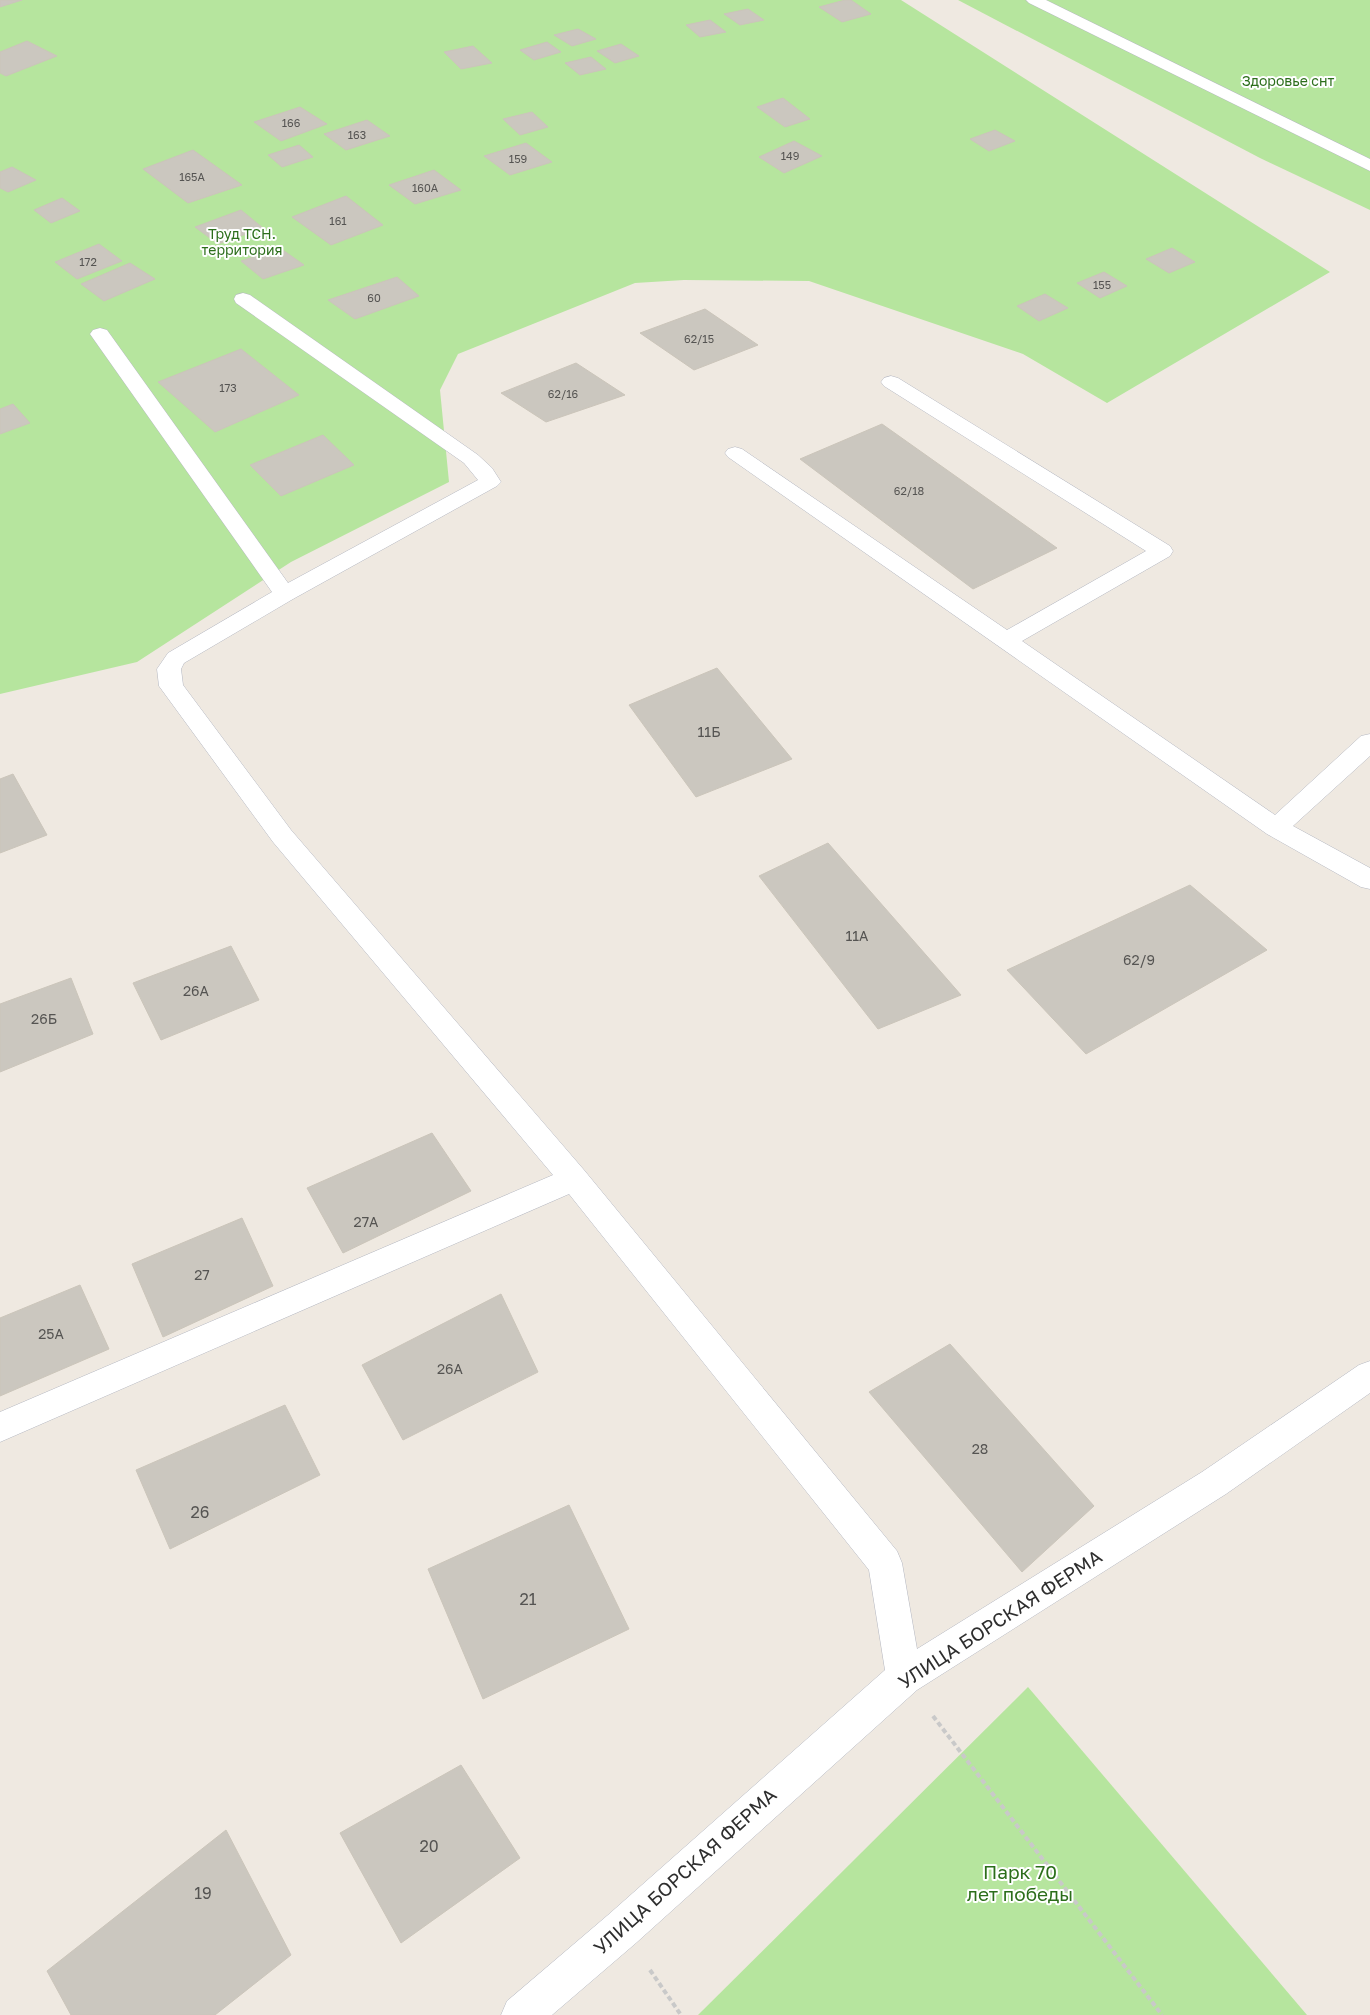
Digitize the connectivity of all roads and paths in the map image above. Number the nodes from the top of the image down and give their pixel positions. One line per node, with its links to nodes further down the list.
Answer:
1 (1034, 0): 2 (street)
2 (1370, 166)
3 (243, 299): 7 (street)
4 (100, 334): 7 (street)
5 (891, 382): 8 (street)
6 (735, 454): 8 (street)
7 (285, 594): 12 (street)
8 (1005, 641): 10 (street)
9 (1370, 742): 10 (street)
10 (1276, 828): 11 (street)
11 (1370, 880)
12 (574, 1179): 14 (street); 15 (street)
13 (1370, 1375): 15 (street, УЛИЦА БОРСКАЯ ФЕРМА)
14 (0, 1427)
15 (904, 1677): 16 (street, УЛИЦА БОРСКАЯ ФЕРМА); 17 (path)
16 (521, 2015)
17 (1162, 2015)

